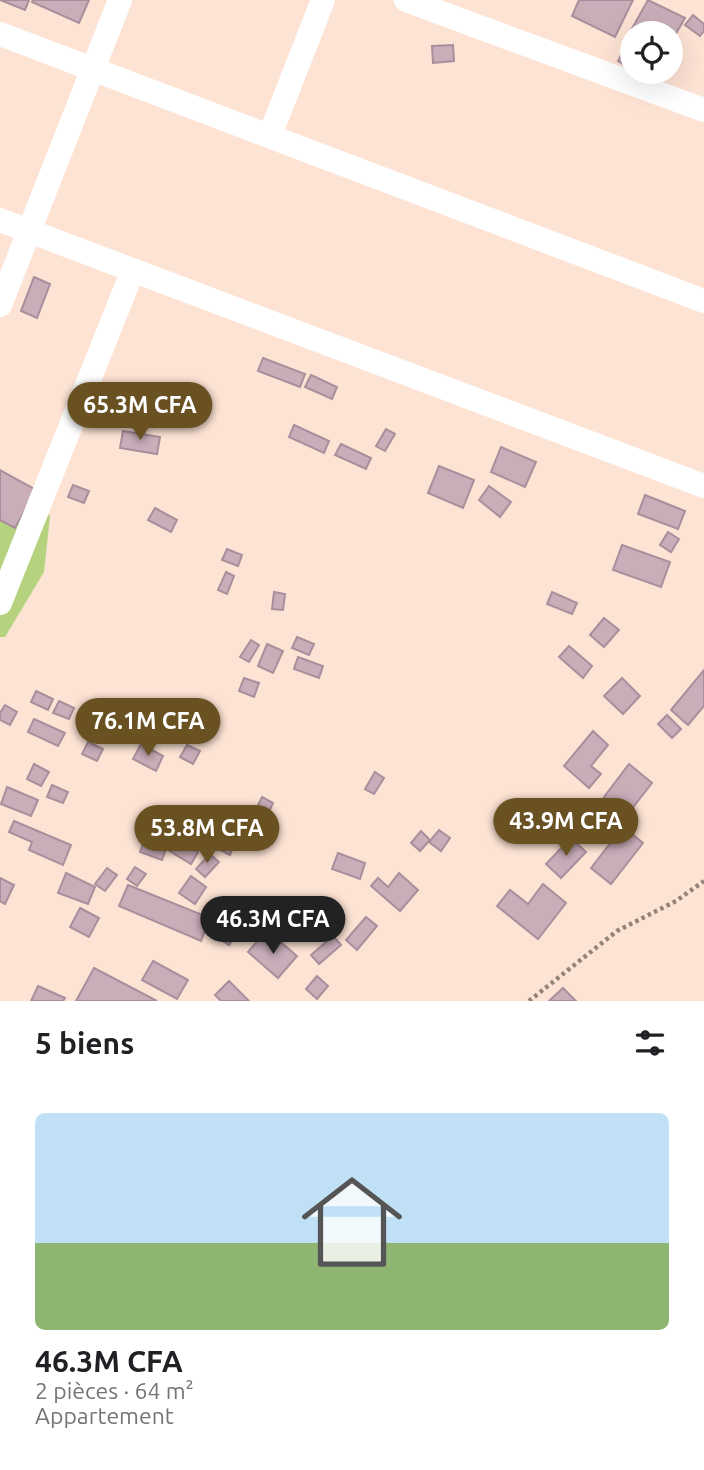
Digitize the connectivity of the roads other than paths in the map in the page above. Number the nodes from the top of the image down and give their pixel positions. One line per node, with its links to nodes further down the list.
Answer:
1 (120, 0): 5 (street)
2 (323, 0): 7 (street)
3 (406, 0): 6 (street)
4 (0, 34): 5 (street)
5 (93, 69): 7 (street); 9 (street)
6 (704, 110)
7 (270, 135): 11 (street)
8 (0, 220): 9 (street)
9 (28, 230): 10 (street); 12 (street)
10 (132, 270): 13 (street); 14 (street)
11 (704, 301)
12 (0, 304)
13 (704, 486)
14 (0, 603)

